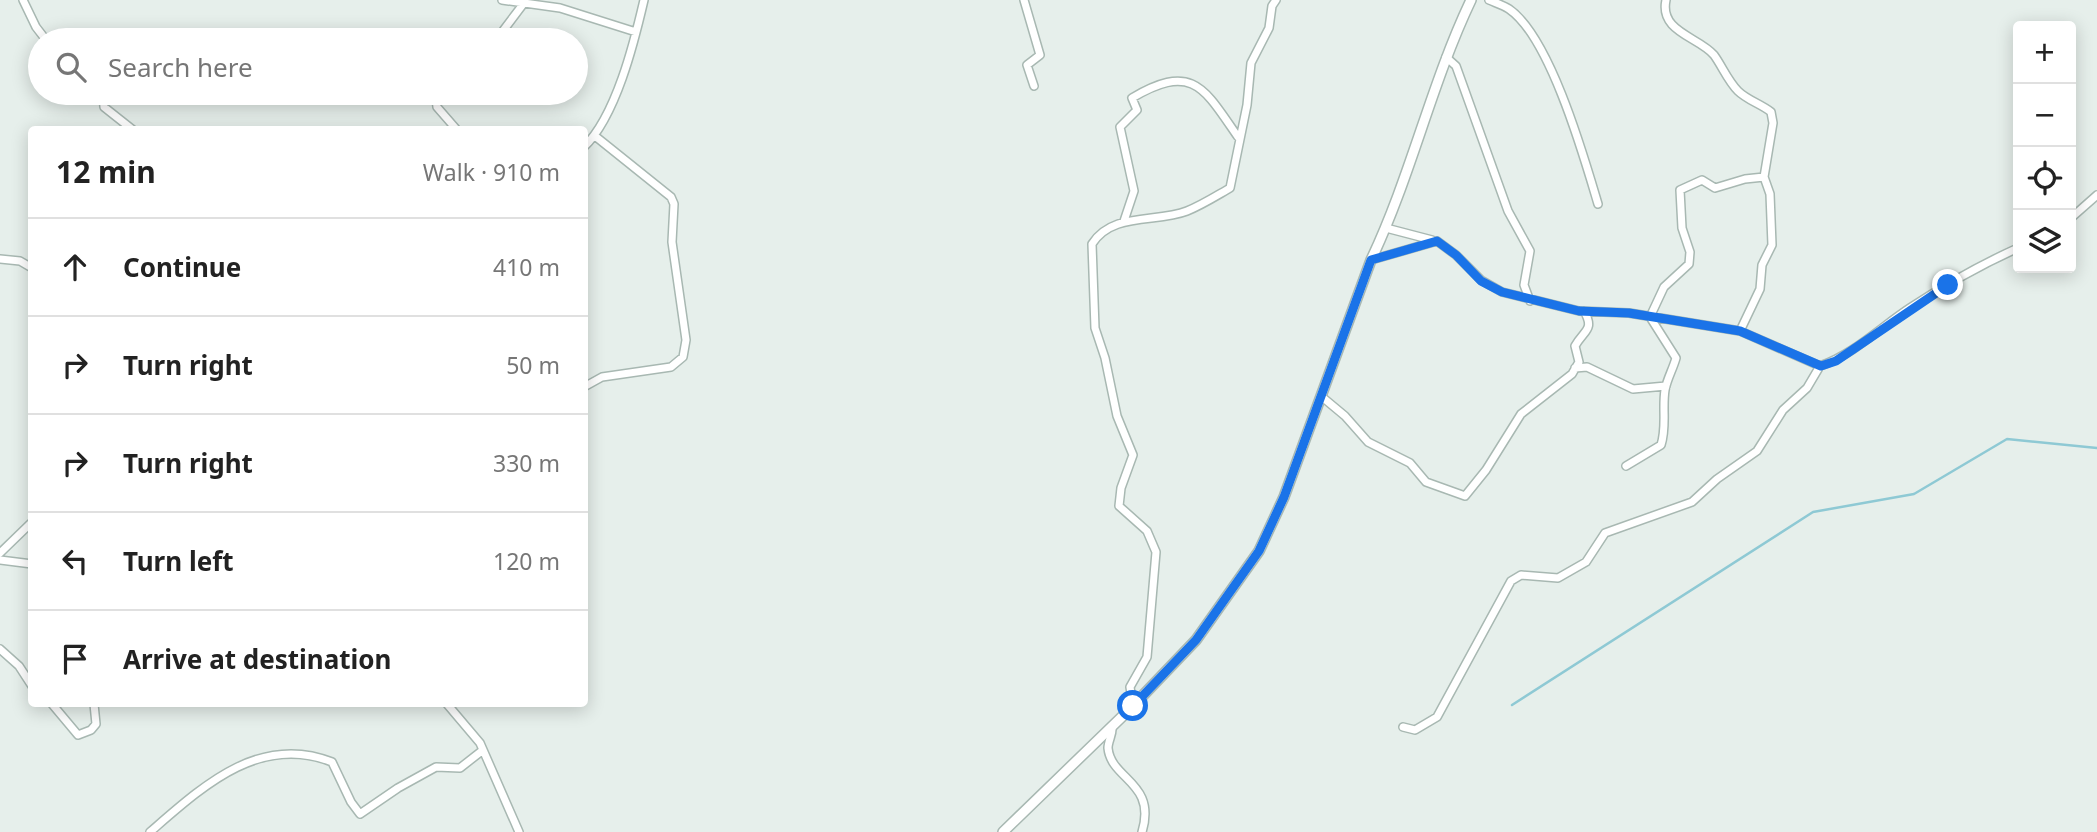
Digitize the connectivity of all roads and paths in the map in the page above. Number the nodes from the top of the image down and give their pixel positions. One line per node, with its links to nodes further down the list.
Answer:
1 (23, 0): 10 (street)
2 (502, 0): 9 (street)
3 (644, 0): 12 (street)
4 (1024, 0): 14 (street)
5 (1276, 0): 20 (street)
6 (1471, 0): 13 (street)
7 (1489, 0): 24 (street)
8 (1666, 0): 22 (street)
9 (524, 3): 11 (street); 12 (street)
10 (37, 28)
11 (505, 28)
12 (636, 32): 19 (street)
13 (1446, 57): 27 (street); 33 (street)
14 (1034, 86)
15 (104, 105): 17 (street)
16 (437, 105): 18 (street)
17 (128, 126)
18 (454, 126)
19 (595, 136): 21 (street); 39 (street)
20 (1238, 137): 26 (street); 26 (street)
21 (588, 143)
22 (1764, 177): 35 (street); 36 (street)
23 (2097, 195): 25 (street)
24 (1598, 205)
25 (2076, 214)
26 (1124, 222): 49 (street)
27 (1386, 228): 28 (street); 31 (street)
28 (1437, 241): 31 (street); 33 (street)
29 (2013, 250): 37 (street)
30 (0, 259): 32 (street)
31 (1371, 260): 41 (street)
32 (28, 266)
33 (1530, 301): 34 (street)
34 (1584, 311): 35 (street); 38 (street)
35 (1650, 317): 36 (street); 40 (street)
36 (1740, 331): 37 (street)
37 (1821, 366): 54 (street)
38 (1576, 368): 40 (street); 41 (street)
39 (588, 385)
40 (1666, 386): 42 (street)
41 (1321, 397): 49 (street)
42 (1626, 466)
43 (28, 526): 44 (street)
44 (0, 553)
45 (0, 560): 46 (street)
46 (28, 564)
47 (0, 649): 48 (street)
48 (28, 680)
49 (1133, 706): 53 (street)
50 (55, 707): 51 (street)
51 (94, 707)
52 (448, 707): 55 (street)
53 (1112, 727): 58 (street); 59 (street)
54 (1403, 727)
55 (482, 750): 56 (street); 57 (street)
56 (150, 832)
57 (519, 832)
58 (1003, 832)
59 (1142, 832)

